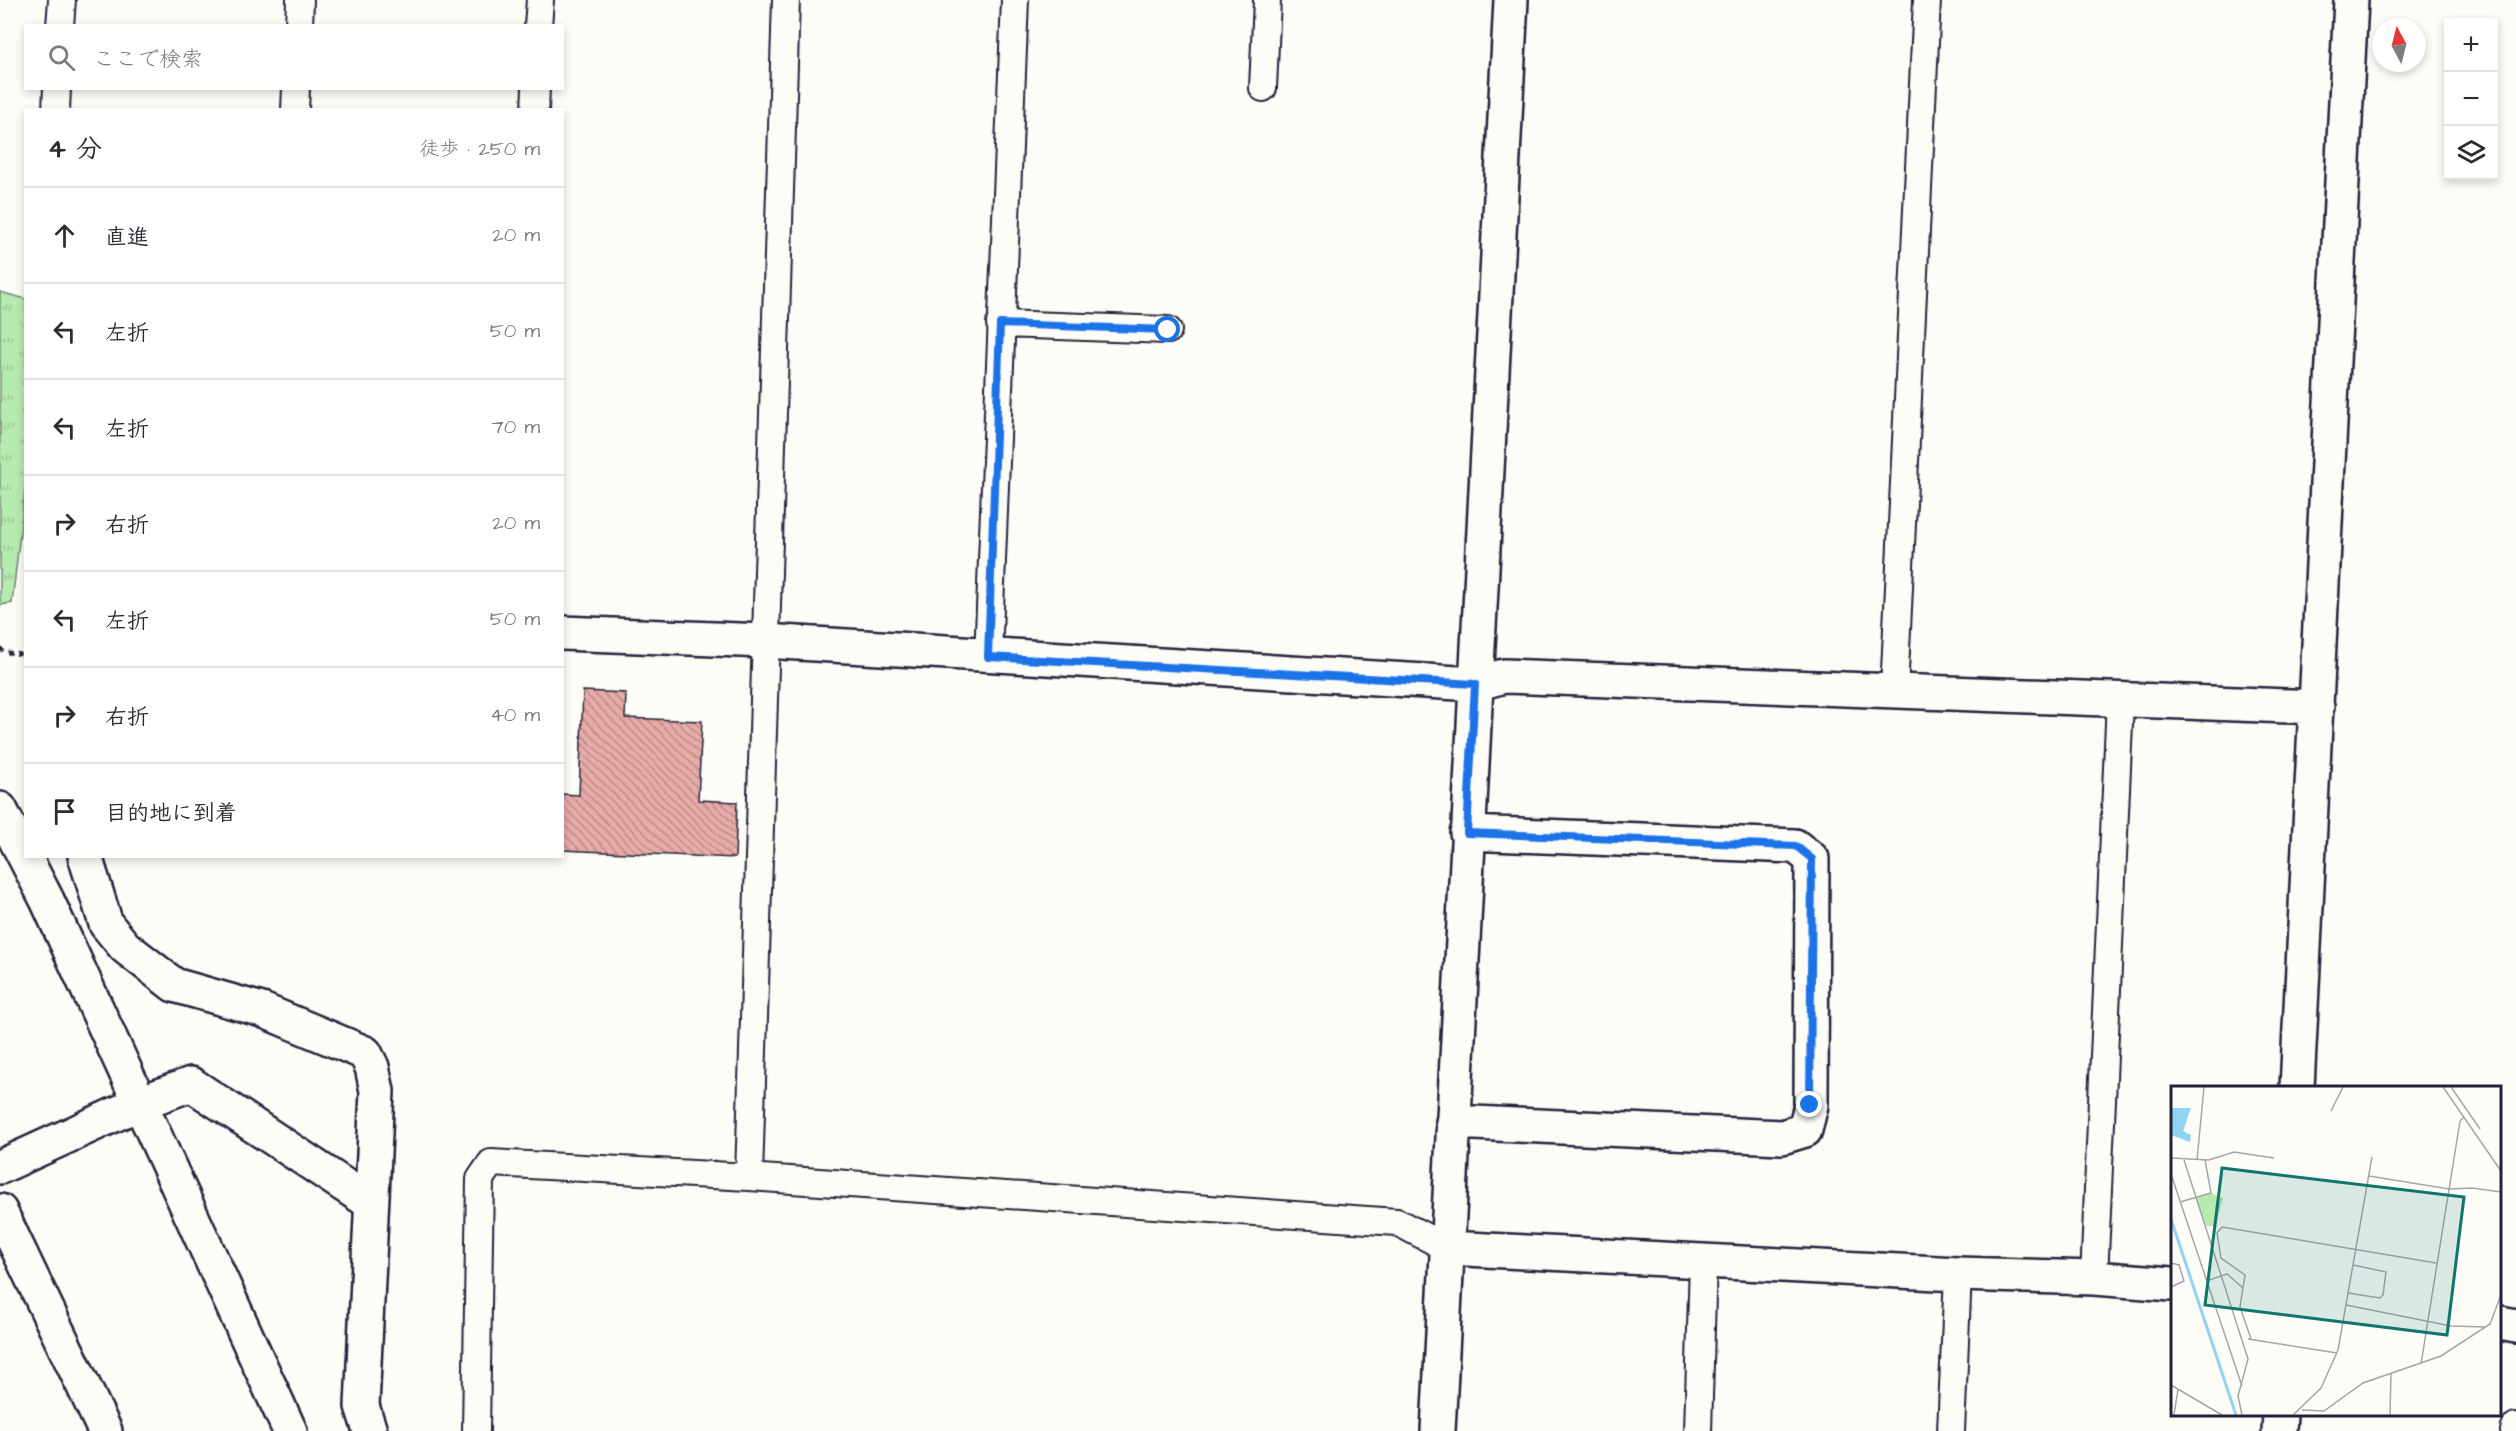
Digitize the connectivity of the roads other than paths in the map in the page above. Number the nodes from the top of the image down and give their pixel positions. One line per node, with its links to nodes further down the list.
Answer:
1 (62, 0): 10 (lane)
2 (300, 0): 11 (lane)
3 (540, 0): 12 (lane)
4 (786, 0): 23 (lane)
5 (1015, 0): 20 (lane)
6 (1267, 0): 13 (lane)
7 (1511, 0): 25 (street)
8 (1927, 0): 26 (lane)
9 (2351, 0): 28 (street)
10 (60, 24)
11 (299, 24)
12 (538, 24)
13 (1263, 88)
14 (57, 90): 17 (lane)
15 (296, 90): 18 (lane)
16 (536, 90): 19 (lane)
17 (56, 108)
18 (296, 108)
19 (535, 108)
20 (1000, 324): 21 (lane); 24 (lane)
21 (1168, 330)
22 (564, 633): 23 (street)
23 (765, 641): 24 (street); 38 (lane)
24 (988, 657): 25 (street)
25 (1475, 684): 26 (street); 30 (street)
26 (1894, 692): 27 (street)
27 (2120, 701): 28 (street); 44 (lane)
28 (2317, 707): 34 (street)
29 (0, 809): 31 (street)
30 (1467, 833): 36 (street); 36 (street)
31 (24, 855)
32 (25, 858): 35 (street)
33 (86, 858): 39 (street)
34 (2297, 1086)
35 (140, 1103): 37 (street); 39 (street); 51 (street)
36 (1453, 1122): 41 (street)
37 (0, 1167)
38 (749, 1177): 41 (lane); 53 (lane)
39 (371, 1203): 52 (street)
40 (0, 1211): 50 (street)
41 (1446, 1248): 42 (street); 54 (street)
42 (1703, 1261): 43 (street); 55 (lane)
43 (1958, 1274): 44 (street); 56 (lane)
44 (2094, 1278): 45 (street)
45 (2171, 1284)
46 (2501, 1323): 47 (street)
47 (2516, 1326)
48 (2280, 1416): 57 (street)
49 (2516, 1426): 58 (lane)
50 (105, 1431)
51 (290, 1431)
52 (370, 1431)
53 (476, 1431)
54 (1437, 1431)
55 (1698, 1431)
56 (1951, 1431)
57 (2279, 1431)
58 (2514, 1431)

